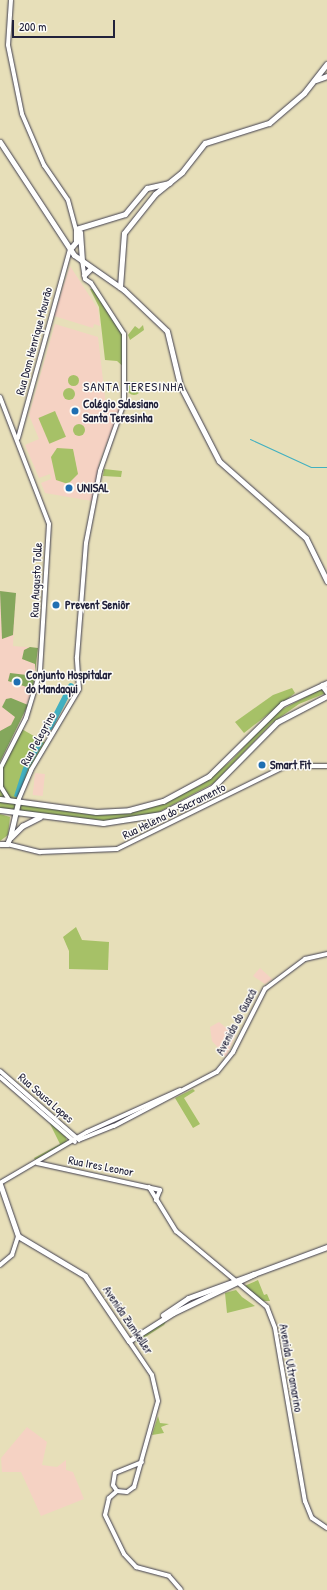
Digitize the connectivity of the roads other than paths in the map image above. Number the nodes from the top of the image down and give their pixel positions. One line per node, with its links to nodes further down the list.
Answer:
1 (11, 0): 7 (street)
2 (327, 64): 3 (main road)
3 (325, 73): 5 (main road)
4 (0, 142): 9 (main road)
5 (169, 183): 6 (main road); 13 (main road)
6 (95, 222): 7 (main road); 8 (main road)
7 (78, 228): 8 (main road); 9 (main road)
8 (80, 238): 10 (main road)
9 (70, 250): 10 (main road); 15 (street, Rua Dom Henrique Mourão)
10 (82, 261): 11 (main road); 12 (street)
11 (91, 268): 12 (main road); 13 (main road)
12 (84, 275): 23 (street, Rua Pelegrino)
13 (120, 287): 16 (main road)
14 (0, 397): 15 (street, Rua Augusto Tolle)
15 (18, 438): 20 (street, Rua Augusto Tolle)
16 (327, 581)
17 (324, 684): 18 (main road); 23 (main road)
18 (327, 694): 26 (main road)
19 (327, 766): 29 (street, Rua Helena do Sacramento)
20 (0, 768): 22 (street, Rua Augusto Tolle)
21 (0, 799): 22 (main road)
22 (9, 800): 23 (main road); 25 (main road)
23 (18, 801): 25 (main road)
24 (0, 810): 25 (main road)
25 (14, 812): 26 (main road); 27 (main road)
26 (43, 816): 27 (main road)
27 (10, 838): 29 (main road)
28 (0, 844): 29 (main road, Rua Helena do Sacramento)
29 (7, 844)
30 (327, 954): 33 (street, Avenida do Guacá)
31 (0, 1071): 33 (street, Rua Sousa Lopes)
32 (0, 1077): 33 (street, Rua Sousa Lopes)
33 (78, 1140): 34 (street, Avenida do Guacá)
34 (37, 1163): 35 (street, Avenida do Guacá); 36 (street, Rua Ires Leonor)
35 (0, 1184): 38 (main road)
36 (149, 1187): 37 (street, Avenida Ultramarino); 37 (street, Rua Ires Leonor)
37 (156, 1202): 42 (street, Avenida Ultramarino)
38 (18, 1236): 40 (street); 45 (main road, Avenida Zumkeller)
39 (327, 1247): 41 (main road)
40 (0, 1265)
41 (254, 1274): 42 (main road); 43 (main road)
42 (230, 1280): 43 (street, Avenida Ultramarino); 44 (main road)
43 (235, 1284): 44 (main road); 48 (street, Avenida Ultramarino)
44 (155, 1323): 45 (main road)
45 (129, 1341): 46 (street, Avenida Zumkeller)
46 (142, 1462): 47 (street, Avenida Zumkeller); 47 (street)
47 (117, 1491): 49 (street)
48 (327, 1528)
49 (181, 1590)

